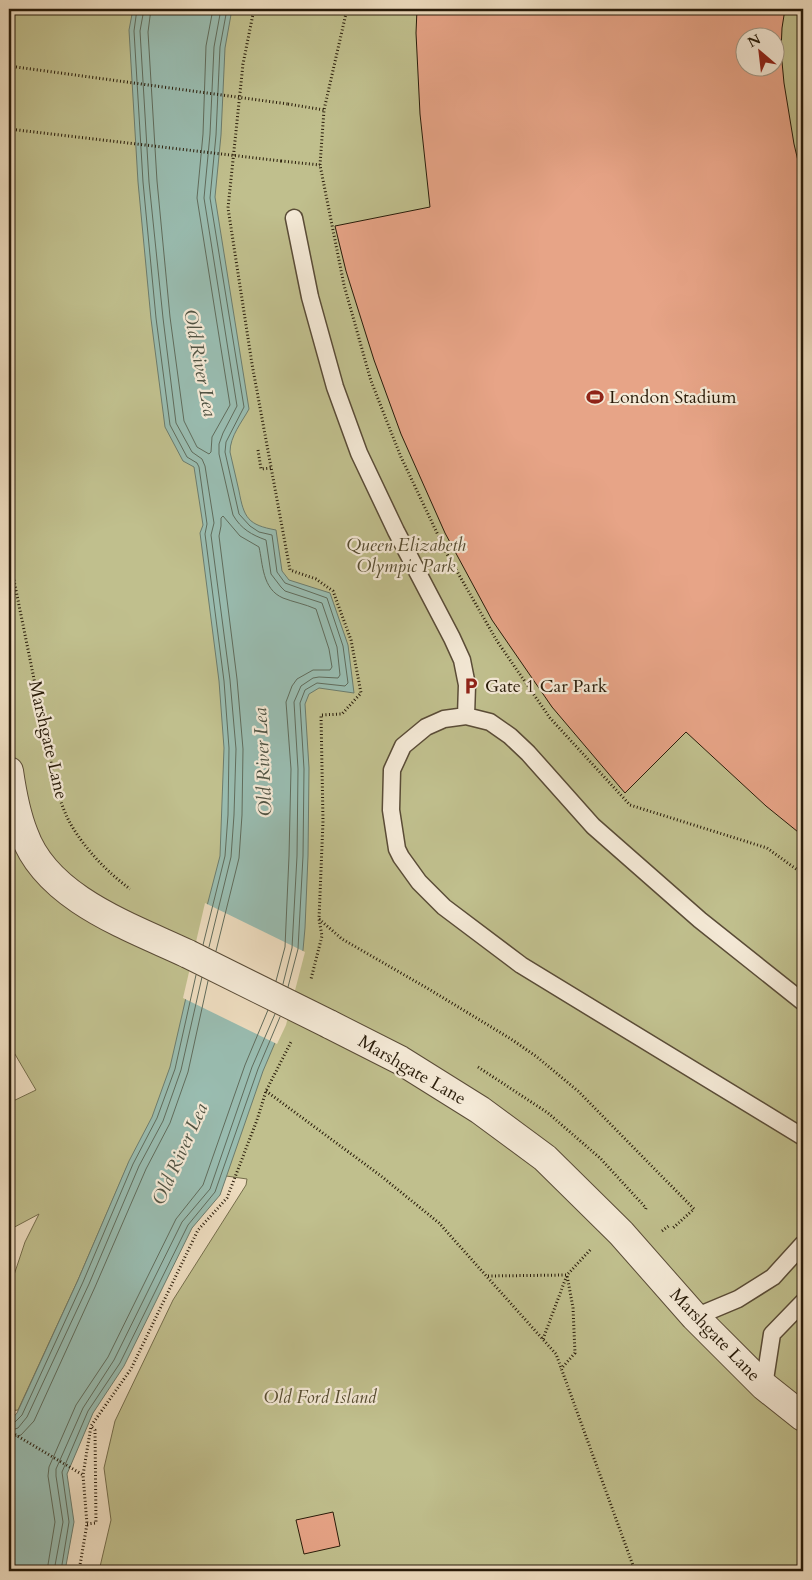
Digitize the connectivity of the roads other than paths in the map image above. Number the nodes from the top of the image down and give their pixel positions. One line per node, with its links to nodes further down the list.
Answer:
1 (294, 218): 2 (lane)
2 (466, 716): 4 (lane); 5 (lane)
3 (9, 771): 8 (street, Marshgate Lane, bridge)
4 (803, 1002)
5 (803, 1137)
6 (803, 1244): 8 (lane)
7 (803, 1302): 9 (lane)
8 (695, 1316): 9 (street, Marshgate Lane)
9 (764, 1386): 10 (street, Marshgate Lane)
10 (803, 1417)

